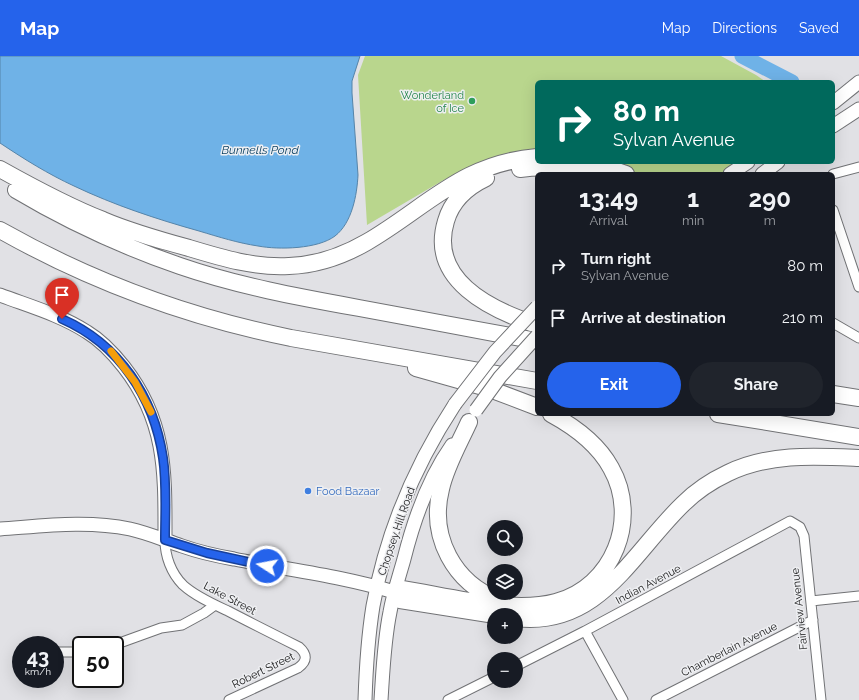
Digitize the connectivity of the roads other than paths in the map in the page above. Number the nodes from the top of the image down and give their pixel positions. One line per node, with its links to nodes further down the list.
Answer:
1 (859, 82): 2 (main road)
2 (835, 102)
3 (859, 110): 4 (main road)
4 (835, 125)
5 (535, 157): 11 (highway)
6 (597, 164): 14 (highway)
7 (745, 164): 15 (main road)
8 (775, 164): 16 (main road)
9 (859, 167): 17 (street)
10 (523, 168): 12 (highway); 13 (highway); 24 (highway)
11 (0, 169)
12 (550, 172)
13 (582, 172)
14 (620, 172)
15 (733, 172)
16 (765, 172)
17 (835, 173)
18 (0, 180): 28 (highway)
19 (835, 216): 21 (street)
20 (0, 230): 29 (highway)
21 (859, 287)
22 (0, 295): 41 (main road)
23 (535, 309): 42 (main road, Chopsey Hill Road, bridge)
24 (535, 324)
25 (835, 324): 27 (street)
26 (535, 338): 34 (main road, Chopsey Hill Road, bridge)
27 (859, 338)
28 (535, 341)
29 (351, 349): 30 (highway); 33 (highway)
30 (535, 381)
31 (835, 394): 32 (highway)
32 (859, 398)
33 (535, 406)
34 (472, 416): 43 (main road, Chopsey Hill Road); 47 (highway)
35 (554, 416): 47 (highway)
36 (730, 416): 37 (highway)
37 (859, 437)
38 (859, 458): 49 (highway)
39 (790, 521): 45 (street, Fairview Avenue); 51 (street, Indian Avenue)
40 (0, 529): 41 (main road)
41 (165, 540): 42 (main road); 46 (street, Lake Street)
42 (377, 587): 43 (main road); 57 (main road, Chopsey Hill Road)
43 (394, 592): 47 (highway); 48 (highway); 58 (main road, Chopsey Hill Road)
44 (859, 596): 45 (street)
45 (811, 601): 50 (street, Fairview Avenue)
46 (215, 605): 52 (street); 53 (street, Lake Street)
47 (536, 606)
48 (487, 614)
49 (523, 618)
50 (813, 620): 61 (street, Chamberlain Avenue); 62 (street, Fairview Avenue)
51 (585, 631): 54 (street, Indian Avenue); 60 (street)
52 (124, 641)
53 (306, 659): 56 (street, Robert Street)
54 (523, 662)
55 (487, 680): 59 (street)
56 (228, 700)
57 (365, 700)
58 (382, 700)
59 (448, 700)
60 (623, 700)
61 (656, 700)
62 (821, 700)

